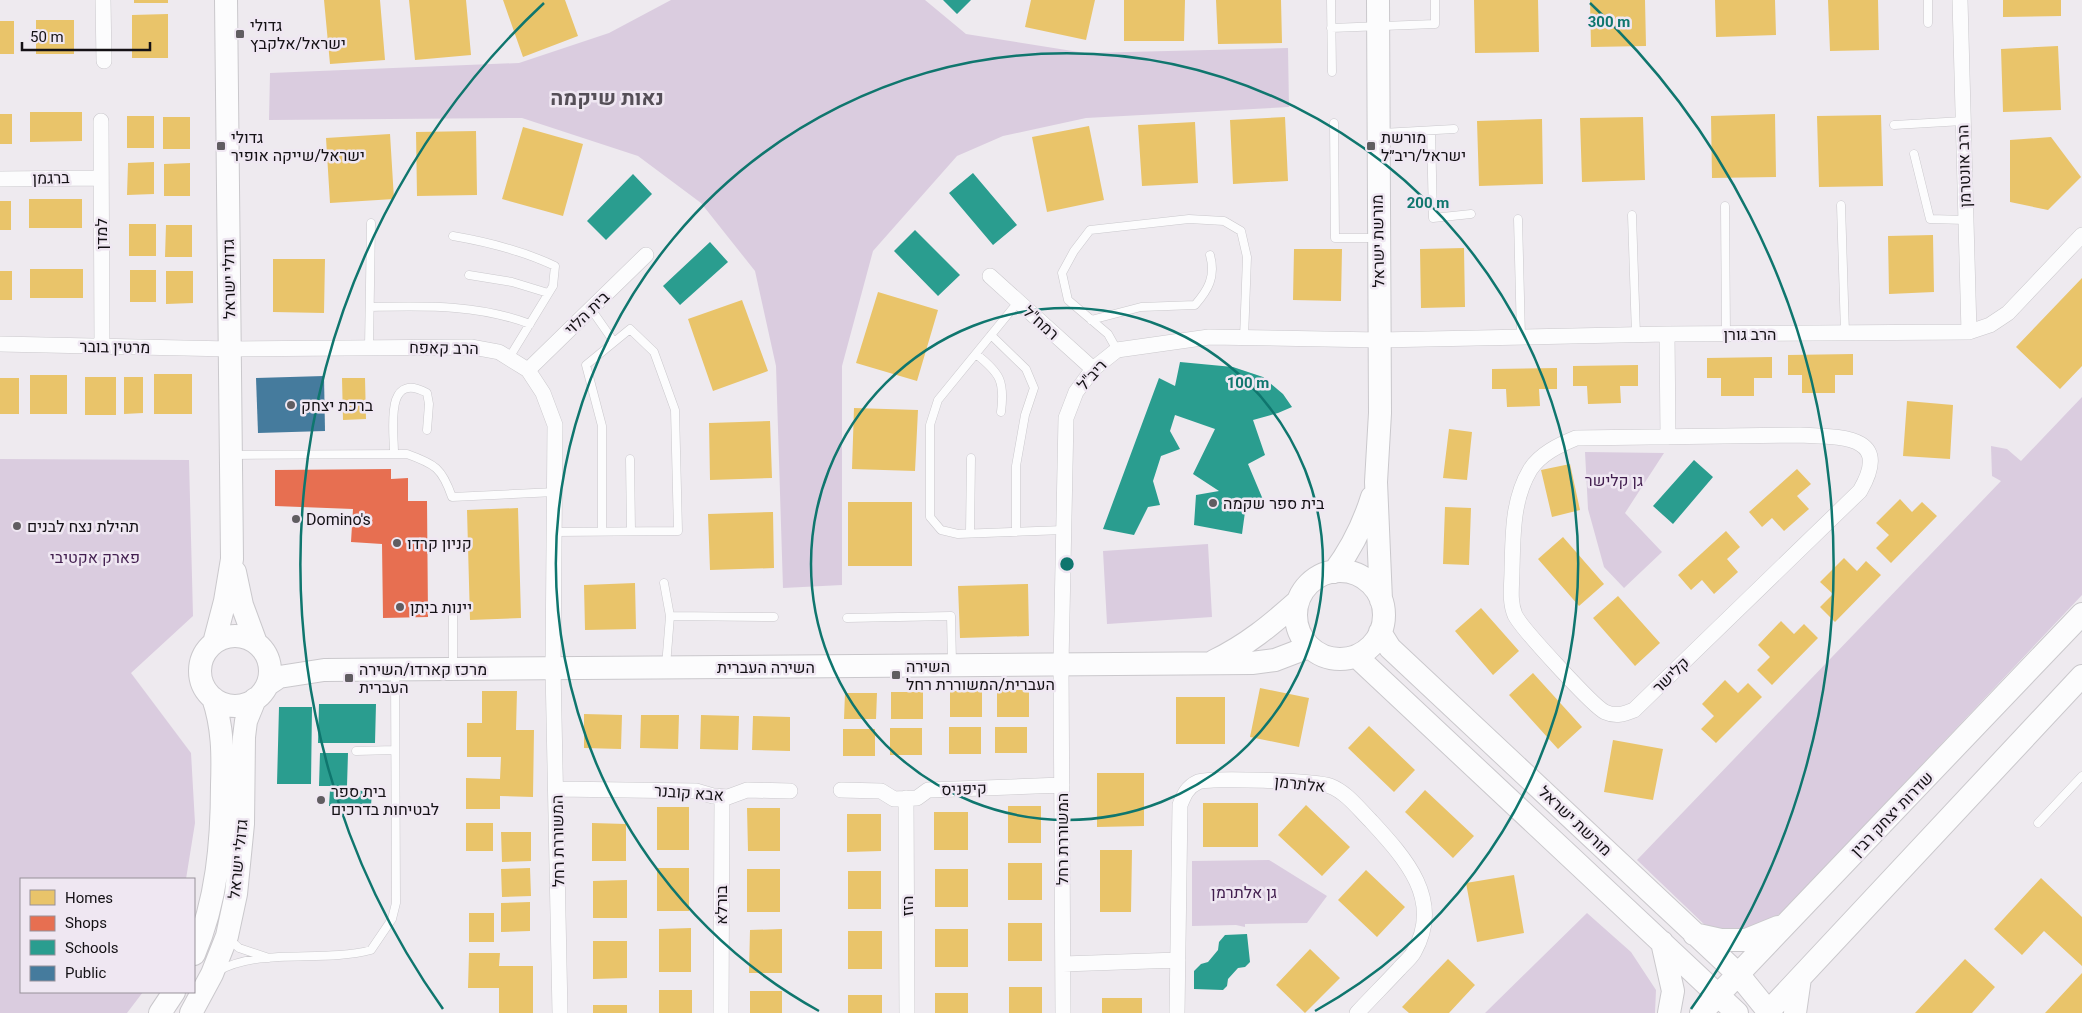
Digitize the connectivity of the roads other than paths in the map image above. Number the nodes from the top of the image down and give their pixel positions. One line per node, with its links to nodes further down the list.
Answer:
1 (104, 0): 11 (street)
2 (226, 0): 56 (street, גדולי ישראל)
3 (1330, 0): 10 (lane)
4 (1378, 0): 9 (street, מורשת ישראל)
5 (1435, 0): 9 (lane)
6 (1928, 0): 8 (lane)
7 (1960, 0): 14 (street, הרב אונטרמן)
8 (1928, 23)
9 (1377, 27): 10 (lane); 19 (street, מורשת ישראל)
10 (1331, 28): 12 (lane)
11 (104, 61)
12 (1332, 72)
13 (101, 121): 21 (street, למדן)
14 (1963, 121): 16 (lane); 28 (street, הרב אונטרמן)
15 (1334, 123): 32 (lane)
16 (1894, 125)
17 (1454, 129): 18 (lane)
18 (1431, 130): 19 (lane); 25 (lane)
19 (1377, 134): 32 (street, מורשת ישראל)
20 (1914, 154): 28 (lane)
21 (101, 178): 22 (street, ברגמן); 54 (street, למדן)
22 (0, 179)
23 (1841, 205): 44 (lane)
24 (1725, 206): 46 (lane)
25 (1472, 214)
26 (1632, 215): 48 (lane)
27 (1518, 219): 49 (lane)
28 (1966, 220): 43 (street, הרב אונטרמן)
29 (371, 223): 39 (lane)
30 (2082, 235): 43 (street, הרב גורן)
31 (453, 236): 37 (lane)
32 (1378, 238): 51 (street, מורשת ישראל)
33 (646, 255): 40 (street, בית הלוי)
34 (1210, 256): 41 (lane)
35 (469, 274): 37 (lane)
36 (990, 276): 38 (street, רמח"ל)
37 (548, 293): 42 (lane)
38 (1018, 302): 47 (lane); 60 (street, רמח"ל)
39 (371, 307): 42 (lane); 55 (lane)
40 (591, 308): 52 (lane); 61 (street, בית הלוי)
41 (1091, 320): 50 (lane); 57 (lane)
42 (530, 324): 59 (lane)
43 (1969, 332): 44 (street, הרב גורן)
44 (1844, 333): 46 (street, הרב גורן)
45 (1666, 334): 46 (street, הרב גורן); 48 (street, הרב גורן); 64 (street)
46 (1726, 334)
47 (991, 335): 58 (lane); 75 (lane)
48 (1636, 335): 49 (street, הרב גורן)
49 (1521, 337): 51 (street, הרב גורן)
50 (1244, 338): 51 (street, ריב"ל); 57 (street, ריב"ל)
51 (1379, 340): 69 (street, מורשת ישראל)
52 (614, 342): 72 (lane); 73 (lane)
53 (0, 344): 54 (street, מרטין בובר)
54 (102, 346): 56 (street, מרטין בובר)
55 (369, 347): 56 (street, הרב קאפח); 59 (street, הרב קאפח)
56 (230, 349): 66 (street, גדולי ישראל)
57 (1117, 350): 60 (street, ריב"ל)
58 (976, 354): 62 (lane); 76 (lane)
59 (509, 358): 61 (street, הרב קאפח)
60 (1093, 369): 71 (street, ריב"ל)
61 (528, 370): 70 (street, הרב קאפח)
62 (1001, 412)
63 (427, 430): 65 (lane)
64 (1668, 437): 64 (street, קלישר)
65 (394, 453): 66 (lane); 70 (lane)
66 (231, 455): 77 (street, גדולי ישראל)
67 (971, 458): 76 (lane)
68 (630, 459): 73 (lane)
69 (1376, 482): 78 (street, מורשת ישראל); 80 (street, מורשת ישראל)
70 (555, 492): 74 (street, הרב קאפח)
71 (1064, 530): 75 (lane); 93 (street, ריב"ל)
72 (602, 531): 73 (lane); 74 (lane)
73 (631, 531)
74 (555, 532): 95 (street, הרב קאפח)
75 (1016, 532): 76 (lane)
76 (970, 533)
77 (232, 559): 88 (street, גדולי ישראל); 90 (street, גדולי ישראל)
78 (1334, 572): 80 (street); 81 (street)
79 (664, 582): 84 (lane)
80 (1381, 600): 87 (street)
81 (1298, 601): 89 (street); 92 (street, השירה העברית)
82 (453, 612): 97 (lane)
83 (2082, 614): 113 (street, שדרות יצחק רבין)
84 (670, 616): 85 (lane); 96 (lane)
85 (774, 617)
86 (848, 618): 94 (lane)
87 (1380, 632): 91 (street); 114 (street, מורשת ישראל)
88 (214, 643): 90 (street); 102 (street)
89 (1310, 647): 91 (street); 92 (street, השירה העברית)
90 (260, 648): 98 (street, השירה העברית); 101 (street)
91 (1356, 656): 116 (street, מורשת ישראל)
92 (1208, 663): 93 (street, השירה העברית)
93 (1061, 664): 94 (street, השירה העברית); 106 (street, המשוררת רחל)
94 (952, 665): 96 (street, השירה העברית)
95 (553, 668): 96 (street, השירה העברית); 97 (street, השירה העברית); 107 (street, המשוררת רחל)
96 (666, 668)
97 (453, 669): 99 (street, השירה העברית)
98 (324, 670): 99 (street, השירה העברית); 101 (street, השירה העברית)
99 (395, 670): 103 (lane)
100 (2082, 676): 123 (street)
101 (261, 692): 102 (street); 115 (street, גדולי ישראל)
102 (212, 698): 117 (street, גדולי ישראל)
103 (395, 750): 104 (lane); 118 (lane)
104 (356, 751)
105 (2082, 776): 112 (lane)
106 (1062, 785): 111 (street, קיפניס); 120 (street, המשוררת רחל)
107 (557, 789): 110 (street, אבא קובנר); 129 (street, המשוררת רחל)
108 (841, 790): 111 (street)
109 (790, 791): 110 (street, אבא קובנר)
110 (722, 797): 130 (street, בורלא)
111 (906, 798): 131 (street, הזז)
112 (2038, 822)
113 (1786, 924): 114 (street); 122 (street, שדרות יצחק רבין)
114 (1694, 934): 122 (street, מורשת ישראל)
115 (227, 936): 118 (lane); 121 (street, גדולי ישראל)
116 (1662, 942): 125 (street, מורשת ישראל); 135 (street)
117 (195, 952)
118 (270, 959): 121 (lane)
119 (1178, 960): 120 (street); 133 (street, אלתרמן); 134 (street, אלתרמן)
120 (1063, 964): 132 (street, המשוררת רחל)
121 (212, 974): 128 (street, גדולי ישראל)
122 (1738, 974): 125 (street, שדרות יצחק רבין); 126 (street, מורשת ישראל)
123 (1800, 978): 126 (street); 138 (street)
124 (173, 993): 127 (street)
125 (1718, 995): 136 (street, שדרות יצחק רבין); 137 (street, מורשת ישראל)
126 (1768, 1012)
127 (160, 1013)
128 (191, 1013)
129 (560, 1013)
130 (721, 1013)
131 (907, 1013)
132 (1063, 1013)
133 (1177, 1013)
134 (1357, 1013)
135 (1669, 1013)
136 (1701, 1013)
137 (1736, 1013)
138 (1795, 1013)

